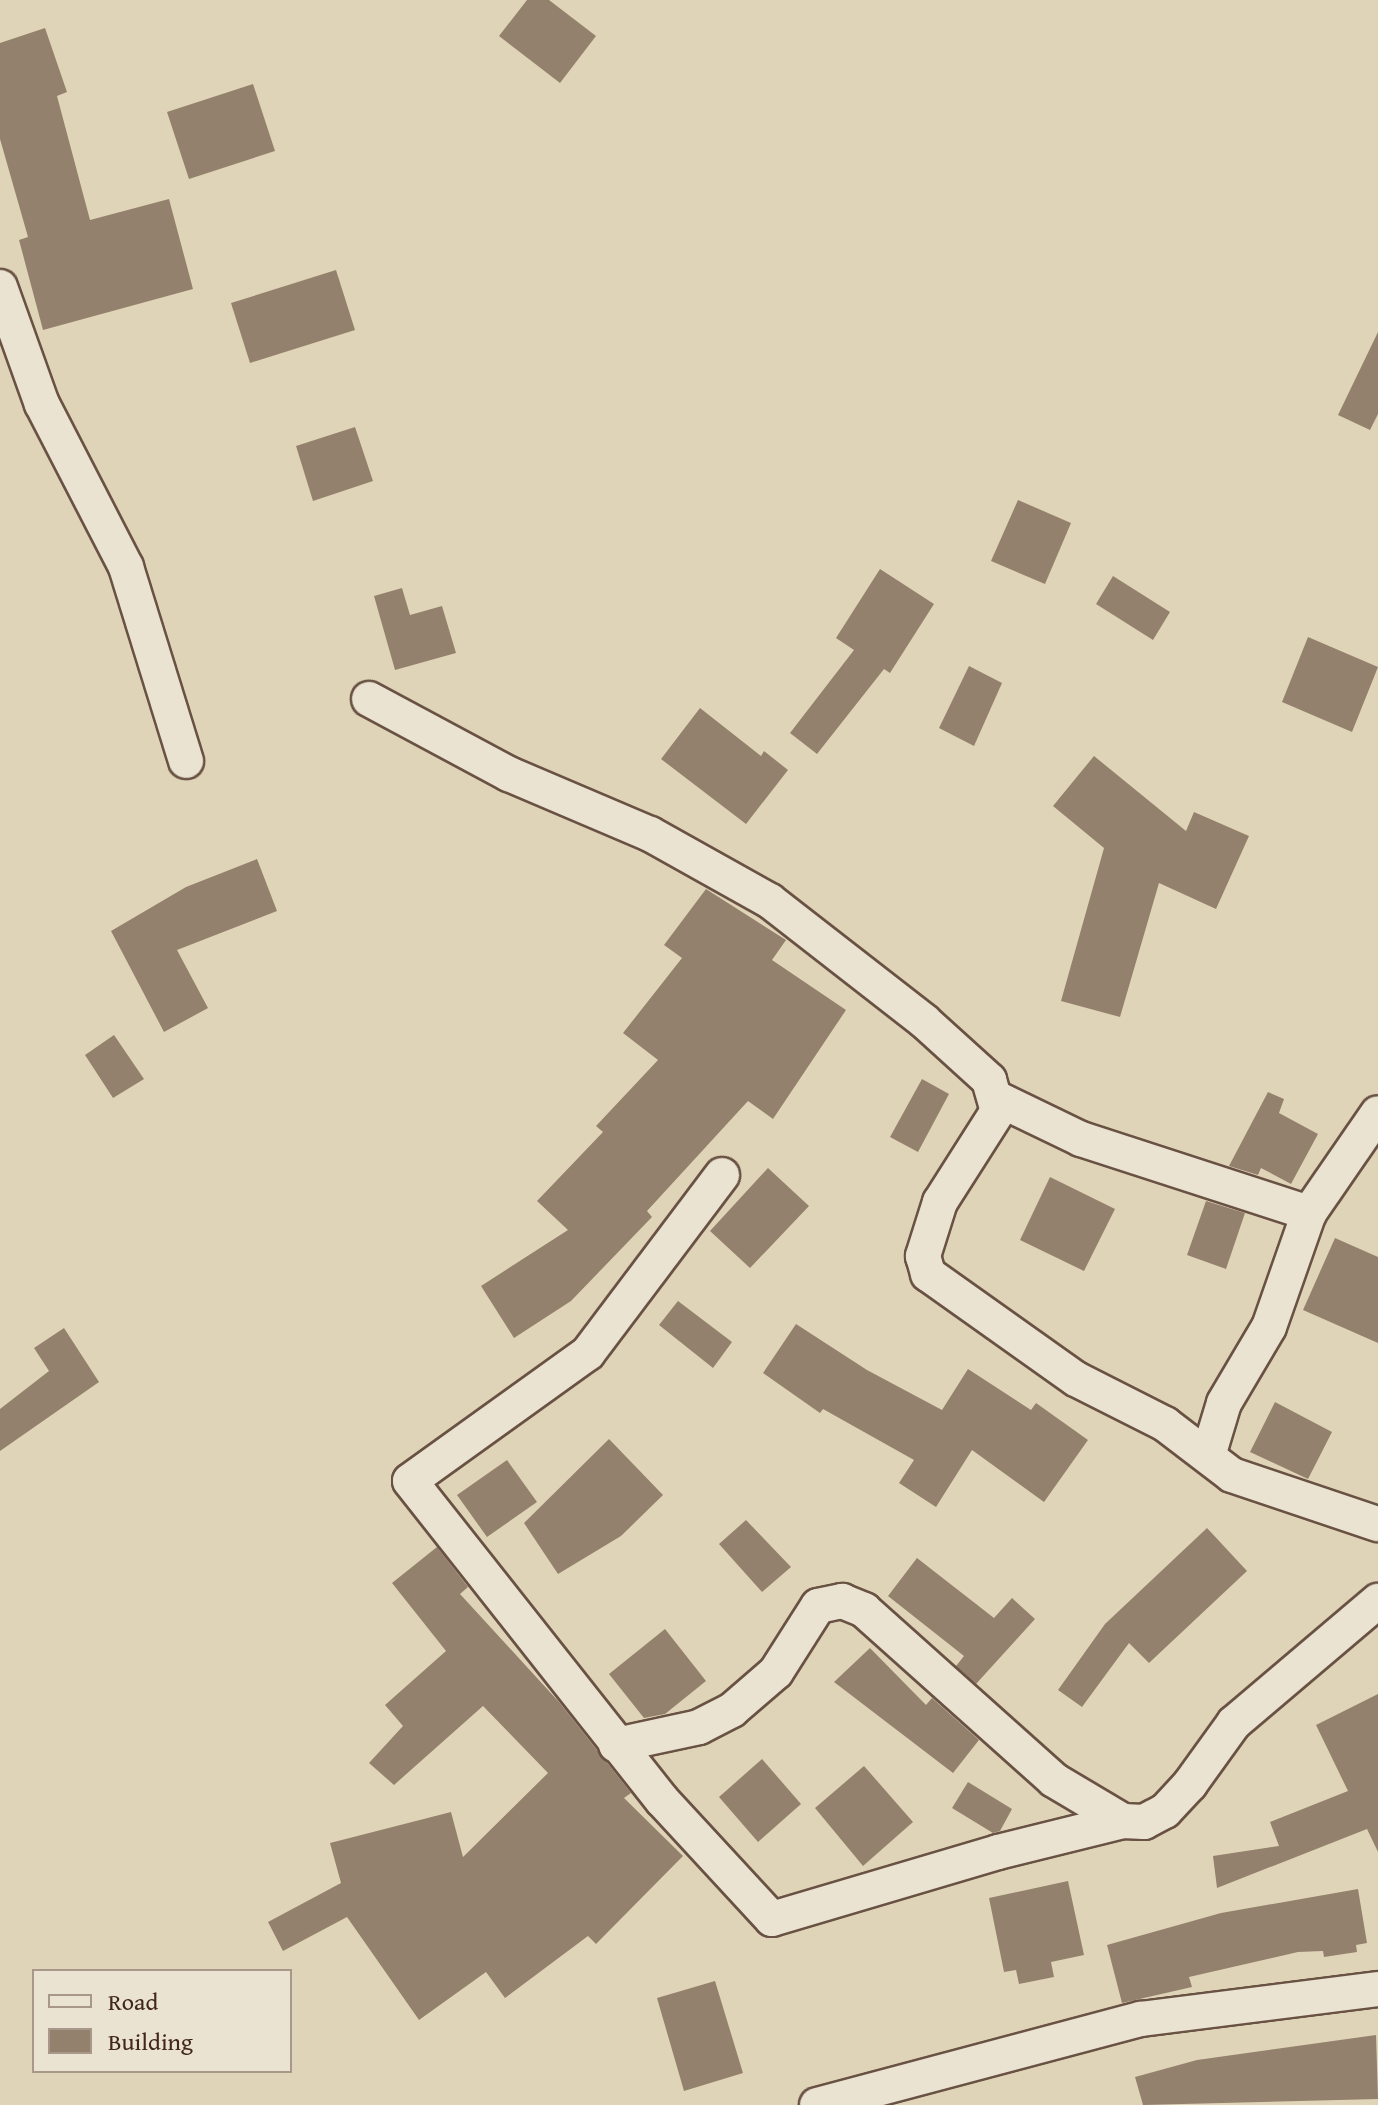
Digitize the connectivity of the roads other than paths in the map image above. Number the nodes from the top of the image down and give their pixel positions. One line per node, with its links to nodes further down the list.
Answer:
1 (0, 287): 3 (street)
2 (369, 699): 4 (street)
3 (186, 761)
4 (996, 1098): 7 (street); 8 (street)
5 (1378, 1113): 7 (street)
6 (722, 1175): 11 (street)
7 (1309, 1213): 8 (street)
8 (1208, 1456): 9 (street)
9 (1378, 1524)
10 (1378, 1601): 12 (street)
11 (616, 1745): 12 (street); 12 (street)
12 (1123, 1821)
13 (1378, 1989): 14 (street)
14 (817, 2105)

